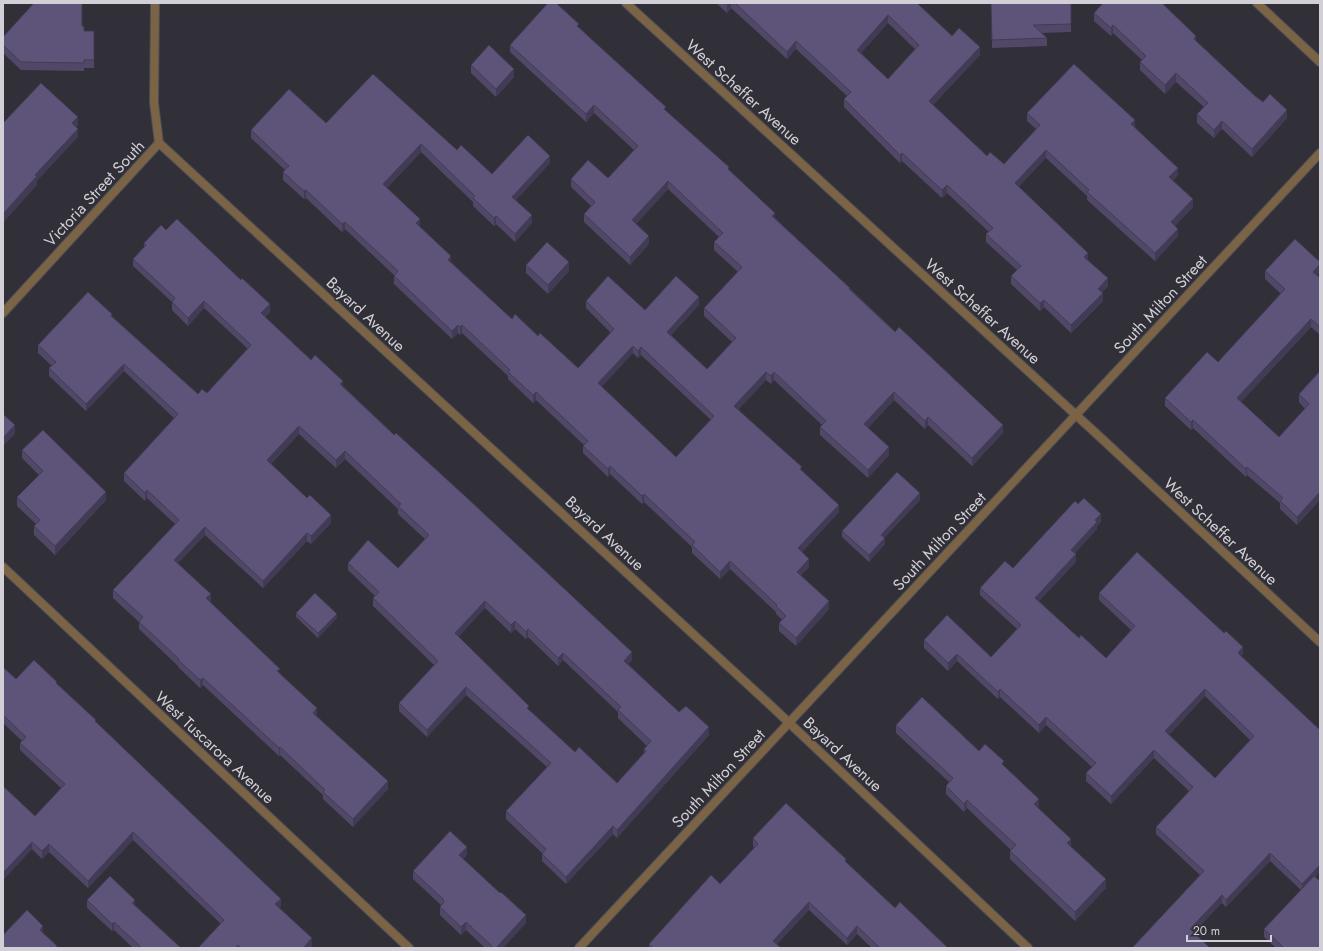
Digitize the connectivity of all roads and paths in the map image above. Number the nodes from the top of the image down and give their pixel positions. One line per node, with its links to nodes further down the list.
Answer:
1 (155, 3): 5 (street, Victoria Street South)
2 (626, 3): 8 (street, West Scheffer Avenue)
3 (1258, 3): 4 (street)
4 (1320, 62)
5 (159, 143): 7 (street, Victoria Street South); 11 (street, Bayard Avenue)
6 (1320, 153): 8 (street, South Milton Street)
7 (3, 313)
8 (1076, 415): 10 (street, West Scheffer Avenue); 11 (street, South Milton Street)
9 (3, 567): 12 (street, West Tuscarora Avenue)
10 (1320, 642)
11 (789, 722): 13 (street, South Milton Street); 14 (street, Bayard Avenue)
12 (409, 948)
13 (578, 948)
14 (1028, 948)

